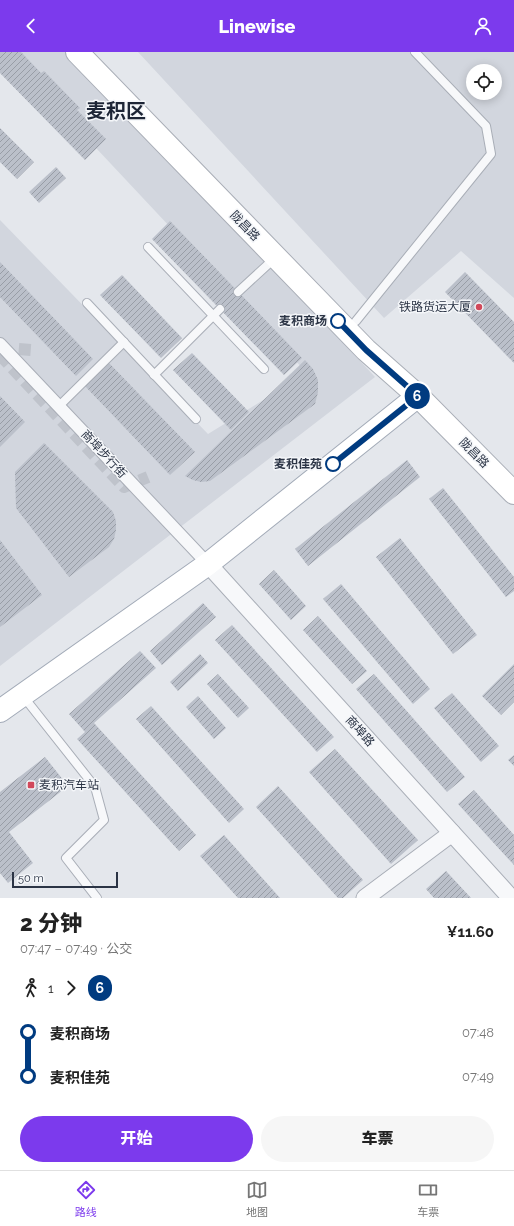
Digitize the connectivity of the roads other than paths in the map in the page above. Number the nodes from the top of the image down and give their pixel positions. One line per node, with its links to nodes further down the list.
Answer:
1 (77, 52): 5 (main road, 陇昌路)
2 (97, 52): 10 (main road, 陇昌路)
3 (415, 52): 10 (lane)
4 (148, 247): 9 (lane)
5 (276, 257): 6 (lane); 15 (main road, 陇昌路)
6 (238, 292)
7 (87, 303): 11 (lane)
8 (220, 309): 9 (lane)
9 (214, 316): 13 (lane); 14 (lane)
10 (356, 321): 15 (main road, 陇昌路)
11 (124, 342): 14 (lane); 16 (lane)
12 (0, 344): 16 (street, 商埠步行街)
13 (264, 369)
14 (154, 374): 17 (lane)
15 (418, 396): 18 (main road, 陇昌路); 19 (main road)
16 (59, 406): 19 (street, 商埠步行街)
17 (196, 419)
18 (514, 494)
19 (208, 564): 20 (main road); 22 (street, 商埠路)
20 (23, 695): 21 (main road); 23 (lane)
21 (0, 711)
22 (452, 833): 24 (street); 25 (street, 商埠路)
23 (97, 898)
24 (364, 898)
25 (511, 898)

